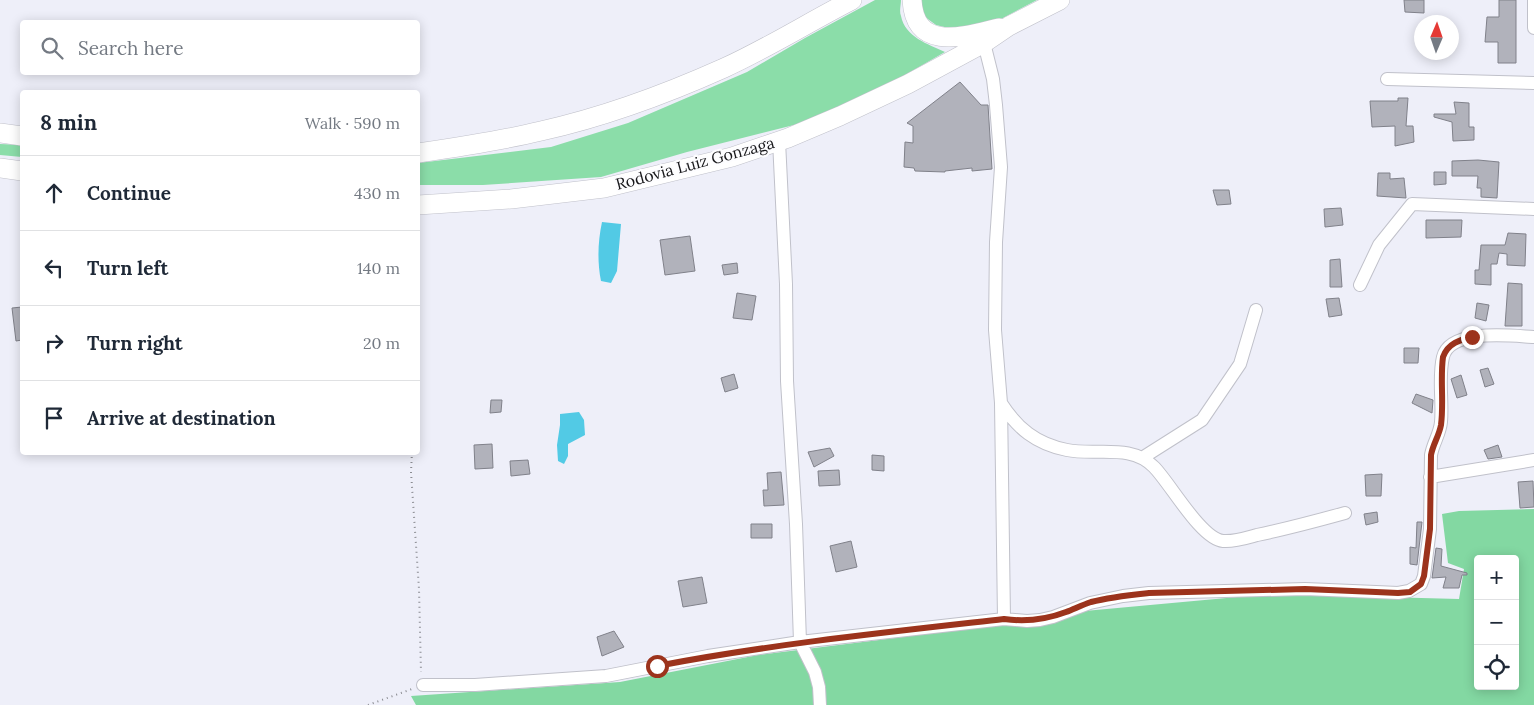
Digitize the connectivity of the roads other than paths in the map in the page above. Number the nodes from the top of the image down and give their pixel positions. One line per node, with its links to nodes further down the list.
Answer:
1 (852, 0): 13 (highway)
2 (912, 0): 5 (highway)
3 (1060, 0): 5 (highway, Rodovia Luiz Gonzaga)
4 (1534, 0): 6 (street)
5 (1009, 26): 7 (highway, Rodovia Luiz Gonzaga)
6 (1534, 28)
7 (984, 43): 12 (highway, Rodovia Luiz Gonzaga); 21 (street)
8 (1387, 79): 9 (street)
9 (1534, 83)
10 (0, 134): 11 (highway)
11 (20, 136)
12 (779, 141): 16 (highway, Rodovia Luiz Gonzaga); 27 (street)
13 (420, 154)
14 (0, 168): 15 (highway)
15 (20, 171)
16 (420, 205)
17 (1534, 210): 18 (street)
18 (1360, 285)
19 (1256, 310): 22 (street)
20 (1534, 337): 24 (street)
21 (1001, 404): 22 (street); 26 (street)
22 (1142, 458): 25 (street)
23 (1534, 460): 24 (street)
24 (1430, 477): 26 (street)
25 (1345, 513)
26 (1004, 619): 27 (street)
27 (800, 642): 28 (street); 29 (street)
28 (423, 685)
29 (820, 705)

